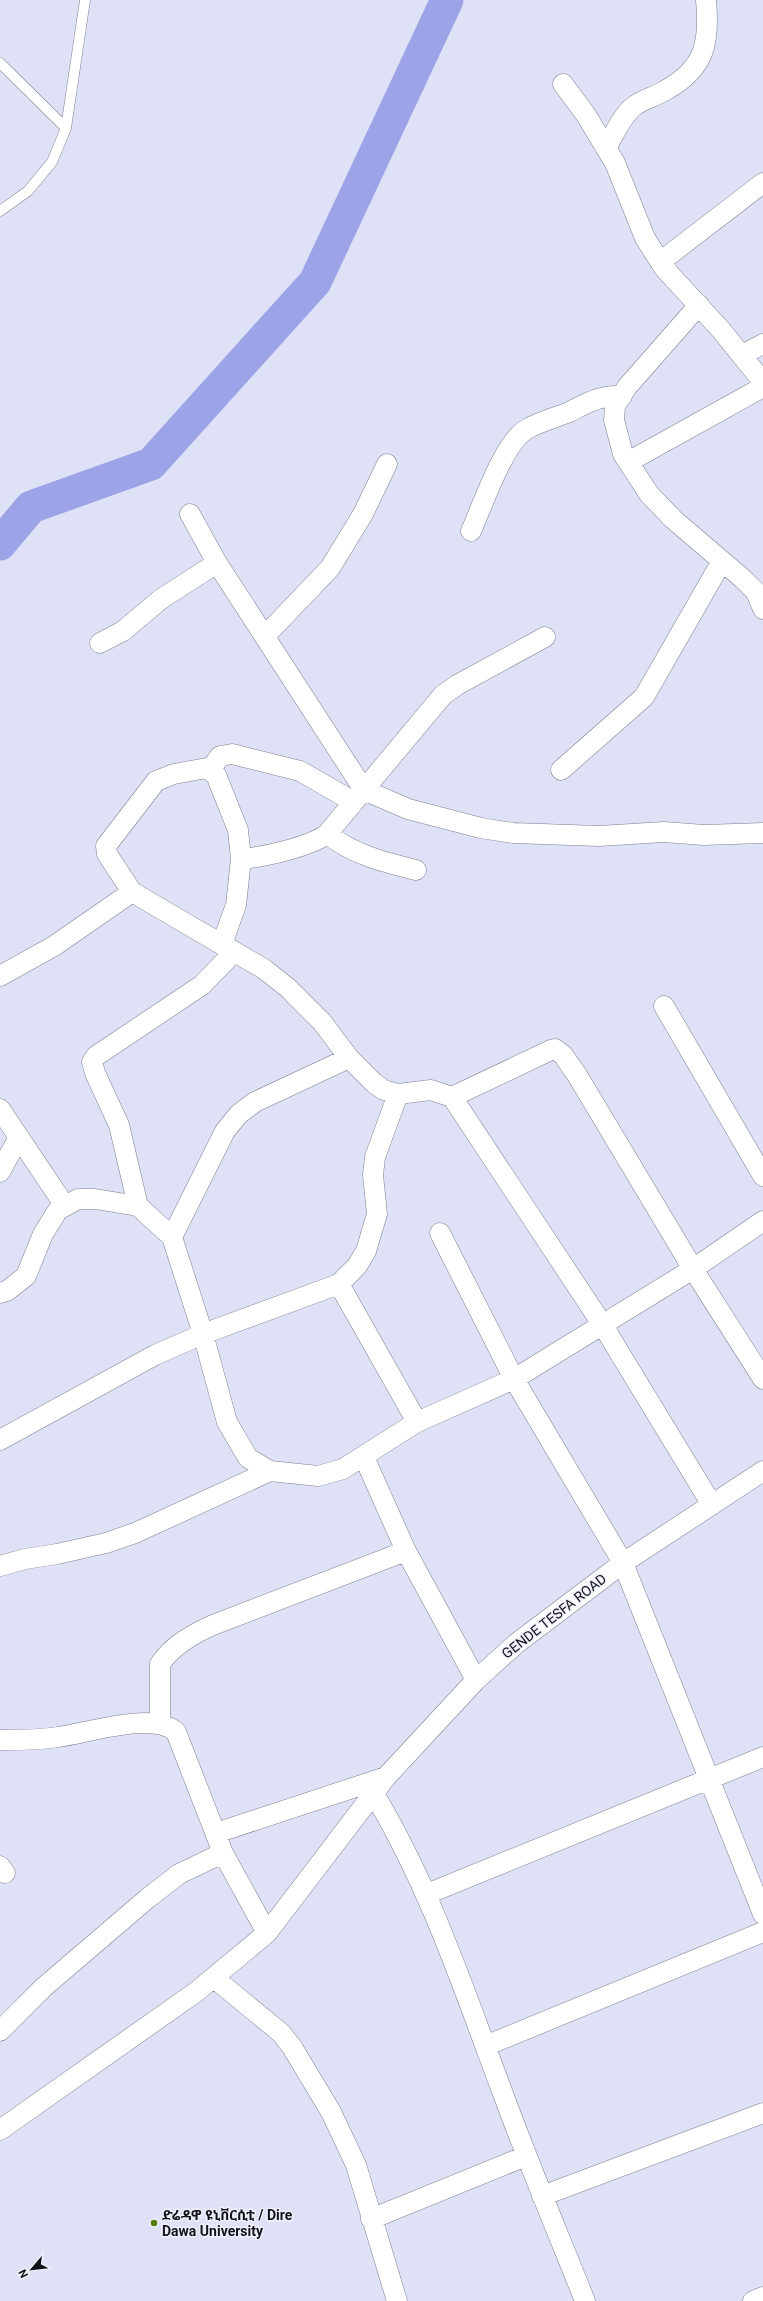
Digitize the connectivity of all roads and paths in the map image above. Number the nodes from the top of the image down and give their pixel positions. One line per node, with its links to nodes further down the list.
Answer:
1 (85, 0): 5 (lane)
2 (706, 0): 6 (street)
3 (0, 62): 5 (lane)
4 (564, 84): 6 (street)
5 (66, 128): 8 (lane)
6 (606, 148): 9 (street)
7 (763, 184): 9 (street)
8 (0, 211)
9 (660, 262): 10 (street)
10 (699, 305): 12 (street); 15 (street)
11 (763, 344): 12 (street)
12 (742, 355): 13 (street)
13 (763, 382)
14 (763, 387): 16 (street)
15 (622, 396): 16 (street); 19 (street)
16 (628, 462): 20 (street)
17 (387, 464): 24 (street)
18 (190, 514): 21 (street)
19 (471, 531)
20 (722, 561): 22 (street); 28 (street)
21 (217, 563): 24 (street); 26 (street)
22 (756, 579): 23 (street)
23 (763, 609)
24 (265, 636): 29 (street)
25 (545, 637): 29 (street)
26 (100, 643)
27 (211, 769): 29 (street); 32 (street); 34 (street)
28 (560, 770)
29 (359, 796): 30 (street); 31 (street)
30 (763, 833)
31 (327, 834): 32 (street); 33 (street)
32 (241, 859): 35 (street)
33 (416, 870)
34 (132, 892): 35 (street); 36 (street)
35 (228, 948): 38 (street); 46 (street)
36 (0, 976)
37 (664, 1006): 44 (street)
38 (349, 1058): 39 (street); 49 (street)
39 (398, 1094): 40 (street); 51 (street)
40 (452, 1097): 50 (street); 53 (street)
41 (0, 1109): 42 (street)
42 (19, 1137): 43 (street); 45 (street)
43 (0, 1172)
44 (763, 1176)
45 (65, 1206): 46 (street); 52 (street)
46 (138, 1206): 49 (street)
47 (763, 1221): 50 (street)
48 (440, 1232): 55 (street)
49 (172, 1237): 54 (street)
50 (693, 1268): 53 (street); 56 (street)
51 (339, 1284): 54 (street); 57 (street)
52 (0, 1293)
53 (602, 1324): 55 (street); 62 (street)
54 (203, 1334): 58 (street); 60 (street)
55 (514, 1379): 57 (street); 64 (street)
56 (763, 1379)
57 (417, 1422): 59 (street)
58 (0, 1440)
59 (364, 1457): 60 (street); 63 (street)
60 (270, 1471): 65 (street)
61 (763, 1471): 62 (street, GENDE TESFA ROAD)
62 (712, 1505): 64 (street, GENDE TESFA ROAD)
63 (406, 1551): 66 (street); 67 (street)
64 (623, 1563): 66 (street, GENDE TESFA ROAD); 71 (street)
65 (0, 1566)
66 (476, 1680): 70 (street, GENDE TESFA ROAD)
67 (160, 1723): 68 (street); 73 (street)
68 (0, 1740)
69 (763, 1756): 71 (street)
70 (386, 1777): 72 (street, GENDE TESFA ROAD); 73 (street)
71 (710, 1777): 75 (street); 76 (street)
72 (374, 1794): 75 (street); 78 (street, GENDE TESFA ROAD)
73 (216, 1833): 74 (street)
74 (223, 1853): 78 (street); 80 (street)
75 (427, 1894): 81 (street)
76 (763, 1914)
77 (763, 1932): 81 (street)
78 (267, 1933): 79 (street, GENDE TESFA ROAD)
79 (214, 1978): 83 (street, GENDE TESFA ROAD); 86 (street)
80 (0, 2031)
81 (485, 2046): 84 (street)
82 (763, 2112): 85 (street)
83 (0, 2130)
84 (526, 2156): 85 (street); 86 (street)
85 (542, 2196): 89 (street)
86 (371, 2220): 88 (street)
87 (763, 2297): 90 (street)
88 (397, 2301)
89 (586, 2301)
90 (753, 2301)

